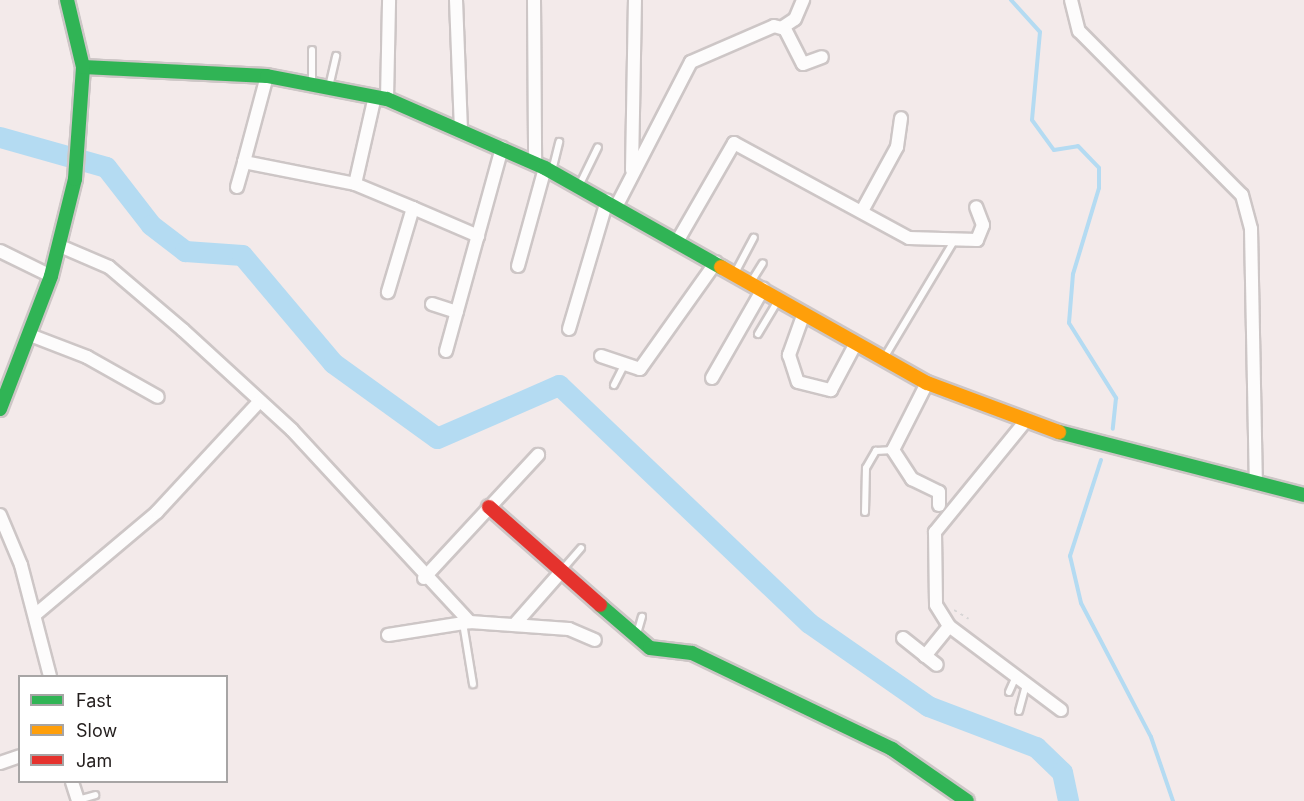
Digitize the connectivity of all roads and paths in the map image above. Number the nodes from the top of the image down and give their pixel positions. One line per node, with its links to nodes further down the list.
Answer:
1 (67, 0): 12 (street)
2 (389, 0): 16 (street)
3 (456, 0): 18 (street)
4 (534, 0): 23 (street)
5 (635, 0): 24 (street)
6 (803, 0): 8 (street)
7 (1071, 0): 66 (street)
8 (783, 27): 11 (street); 24 (street)
9 (312, 50): 14 (lane)
10 (336, 56): 15 (lane)
11 (822, 57)
12 (83, 67): 13 (street); 36 (street)
13 (267, 76): 14 (street); 22 (street)
14 (312, 84): 15 (street)
15 (329, 87): 16 (street)
16 (381, 98): 18 (street); 25 (street)
17 (901, 118): 31 (street)
18 (461, 128): 21 (street)
19 (559, 142): 23 (lane)
20 (598, 147): 26 (lane)
21 (502, 148): 23 (street); 32 (street)
22 (244, 162): 25 (street); 27 (street)
23 (544, 167): 26 (street); 40 (street)
24 (632, 174): 28 (street)
25 (355, 184): 30 (street)
26 (579, 186): 28 (street)
27 (237, 187)
28 (611, 204): 34 (street); 49 (street)
29 (976, 207): 35 (street)
30 (413, 208): 32 (street); 44 (street)
31 (862, 211): 34 (street); 35 (street)
32 (478, 236): 47 (street)
33 (754, 238): 41 (lane)
34 (678, 240): 38 (street)
35 (954, 241): 55 (lane)
36 (60, 246): 42 (street); 61 (street)
37 (0, 251): 42 (street)
38 (716, 262): 41 (street); 56 (street)
39 (763, 263): 43 (lane)
40 (518, 266)
41 (735, 273): 43 (street)
42 (51, 276): 51 (street)
43 (757, 286): 45 (street); 57 (street)
44 (387, 291)
45 (779, 299): 48 (street); 50 (lane)
46 (432, 304): 47 (street)
47 (457, 312): 53 (street)
48 (804, 313): 52 (street); 52 (street)
49 (568, 329)
50 (758, 334)
51 (30, 336): 60 (street); 62 (street)
52 (856, 343): 55 (street)
53 (446, 351)
54 (601, 356): 56 (street)
55 (884, 359): 58 (street)
56 (623, 367): 59 (lane)
57 (712, 378)
58 (927, 384): 63 (street); 64 (street)
59 (614, 385)
60 (158, 397)
61 (258, 403): 74 (street); 75 (street)
62 (0, 409)
63 (1024, 423): 66 (street); 79 (street)
64 (893, 450): 68 (street); 70 (lane)
65 (538, 455): 69 (street)
66 (1256, 483): 67 (street)
67 (1304, 495)
68 (939, 505)
69 (489, 507): 73 (street); 74 (street)
70 (865, 512)
71 (0, 515): 75 (street)
72 (581, 548): 73 (lane)
73 (560, 573): 78 (street); 83 (street)
74 (424, 578): 77 (street)
75 (36, 614): 86 (street)
76 (642, 617): 83 (lane)
77 (466, 623): 78 (street); 80 (street); 88 (lane)
78 (515, 624): 82 (street)
79 (949, 626): 84 (street); 87 (street)
80 (388, 635)
81 (903, 638): 84 (street)
82 (596, 640)
83 (640, 640): 98 (street)
84 (925, 656): 85 (street)
85 (937, 665)
86 (50, 675)
87 (1016, 675): 89 (street); 90 (lane)
88 (473, 684)
89 (1027, 684): 91 (street); 92 (lane)
90 (1009, 692)
91 (1061, 710)
92 (1019, 711)
93 (18, 757): 94 (street)
94 (0, 763)
95 (72, 783): 97 (street)
96 (95, 795): 97 (lane)
97 (78, 801)
98 (967, 801)

